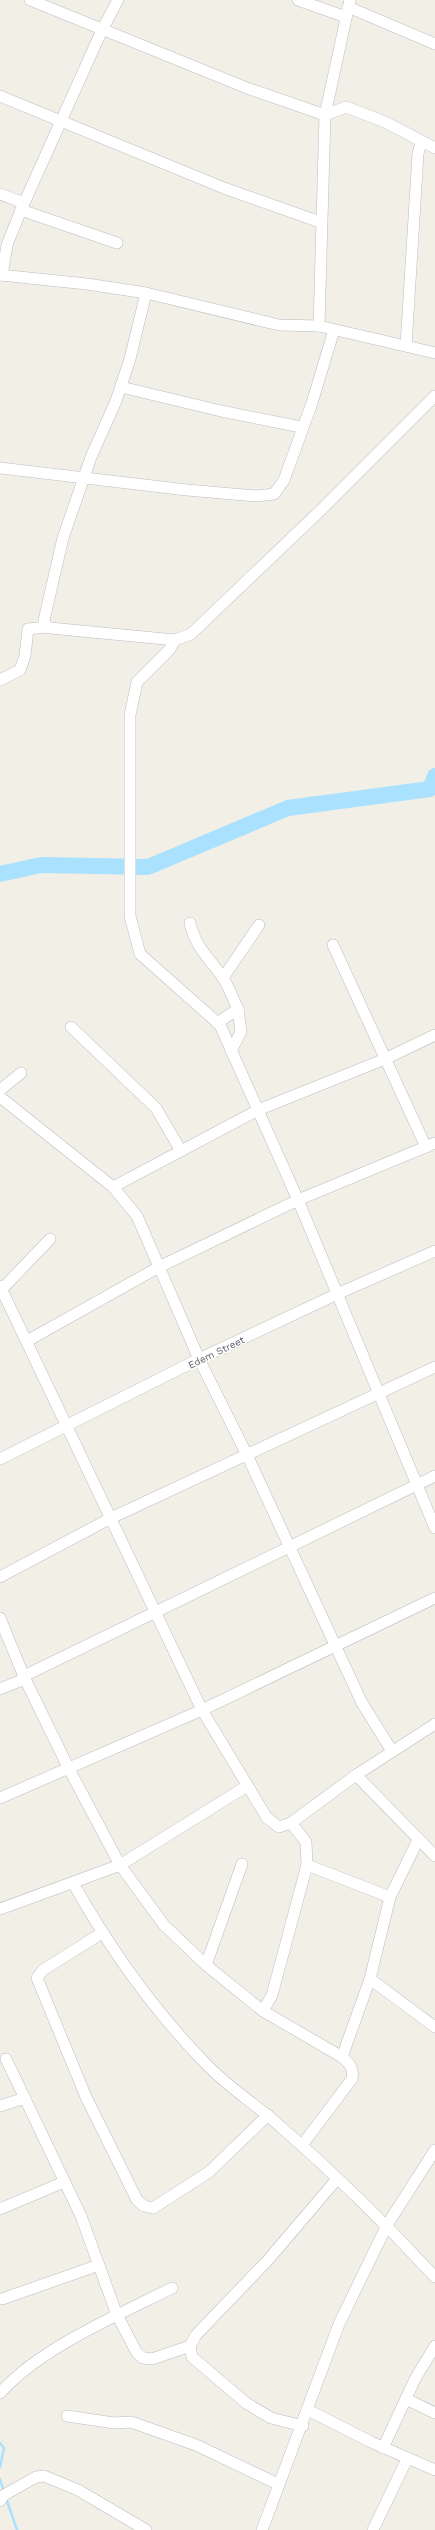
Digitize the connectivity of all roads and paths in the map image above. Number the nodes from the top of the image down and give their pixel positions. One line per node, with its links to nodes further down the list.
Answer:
1 (30, 0): 5 (street)
2 (118, 0): 5 (street)
3 (298, 0): 4 (street)
4 (348, 8): 6 (street); 8 (street)
5 (102, 30): 8 (street); 9 (street)
6 (435, 44)
7 (0, 96): 9 (street)
8 (325, 115): 10 (street); 14 (street)
9 (62, 120): 13 (street); 14 (street)
10 (421, 142): 11 (street); 20 (street)
11 (435, 148)
12 (0, 194): 13 (street)
13 (22, 206): 15 (street); 16 (street)
14 (320, 222): 18 (street)
15 (116, 242)
16 (1, 275): 17 (street)
17 (146, 293): 18 (street); 22 (street)
18 (319, 326): 19 (street)
19 (334, 330): 20 (street); 24 (street)
20 (406, 346): 21 (street)
21 (435, 353)
22 (121, 387): 24 (street); 26 (street)
23 (435, 396): 28 (street)
24 (301, 427): 26 (street)
25 (0, 468): 26 (street)
26 (84, 477): 27 (street)
27 (48, 627): 28 (street); 29 (street)
28 (175, 640): 35 (street)
29 (0, 680)
30 (190, 923): 33 (street)
31 (259, 925): 33 (street)
32 (334, 946): 39 (street)
33 (224, 978): 34 (street)
34 (238, 1009): 35 (street); 38 (street)
35 (217, 1023): 38 (street)
36 (71, 1027): 45 (street)
37 (435, 1035): 39 (street)
38 (231, 1051): 43 (street)
39 (385, 1059): 43 (street); 44 (street)
40 (21, 1073): 41 (street)
41 (0, 1090)
42 (0, 1097): 46 (street)
43 (258, 1110): 45 (street); 47 (street)
44 (431, 1145): 47 (street)
45 (181, 1151): 46 (street)
46 (113, 1187): 50 (street)
47 (298, 1200): 50 (street); 52 (street)
48 (50, 1239): 51 (street)
49 (435, 1251): 52 (street, Edem Street)
50 (159, 1267): 53 (street); 54 (street)
51 (1, 1288): 53 (street)
52 (337, 1294): 54 (street, Edem Street); 56 (street)
53 (27, 1341): 57 (street)
54 (199, 1359): 57 (street, Edem Street); 58 (street)
55 (435, 1367): 56 (street)
56 (378, 1394): 58 (street); 61 (street)
57 (68, 1427): 59 (street, Edem Street); 62 (street)
58 (247, 1455): 62 (street); 64 (street)
59 (0, 1459)
60 (435, 1476): 61 (street)
61 (418, 1484): 63 (street); 64 (street)
62 (111, 1518): 65 (street); 67 (street)
63 (435, 1528)
64 (290, 1546): 67 (street); 69 (street)
65 (0, 1577)
66 (435, 1598): 69 (street)
67 (156, 1613): 70 (street); 72 (street)
68 (0, 1618): 70 (street)
69 (336, 1645): 72 (street); 74 (street)
70 (24, 1677): 71 (street); 75 (street)
71 (0, 1689)
72 (202, 1710): 75 (street); 77 (street)
73 (435, 1724): 74 (street)
74 (392, 1751): 76 (street)
75 (69, 1769): 78 (street); 83 (street)
76 (356, 1775): 79 (street); 80 (street)
77 (248, 1786): 79 (street); 83 (street)
78 (0, 1798)
79 (291, 1823): 84 (street)
80 (418, 1840): 81 (street); 86 (street)
81 (435, 1856)
82 (242, 1864): 89 (street)
83 (120, 1865): 85 (street); 89 (street)
84 (307, 1865): 86 (street); 91 (street)
85 (73, 1883): 87 (street); 88 (street)
86 (390, 1897): 90 (street)
87 (0, 1909)
88 (102, 1933): 97 (street); 97 (street)
89 (206, 1965): 91 (street)
90 (370, 1979): 92 (street); 93 (street)
91 (263, 2011): 93 (street)
92 (435, 2027)
93 (342, 2057): 98 (street)
94 (6, 2059): 95 (street)
95 (25, 2098): 96 (street); 101 (street)
96 (0, 2106)
97 (268, 2115): 98 (street)
98 (302, 2145): 100 (street)
99 (435, 2150): 103 (street)
100 (337, 2180): 103 (street); 109 (street)
101 (64, 2182): 102 (street); 104 (street)
102 (0, 2209)
103 (387, 2225): 105 (street); 113 (street)
104 (98, 2265): 107 (street); 108 (street)
105 (435, 2277)
106 (172, 2288): 108 (street)
107 (2, 2299)
108 (117, 2315): 109 (street); 111 (street)
109 (190, 2346): 116 (street)
110 (435, 2346): 112 (street)
111 (0, 2393)
112 (406, 2399): 114 (street); 117 (street)
113 (308, 2410): 116 (street); 117 (street)
114 (435, 2413)
115 (67, 2416): 120 (street)
116 (303, 2426): 120 (street)
117 (383, 2448): 118 (street)
118 (407, 2459): 119 (street); 124 (street)
119 (435, 2470)
120 (278, 2484): 123 (street)
121 (0, 2501): 122 (street)
122 (146, 2530)
123 (262, 2530)
124 (373, 2530)

